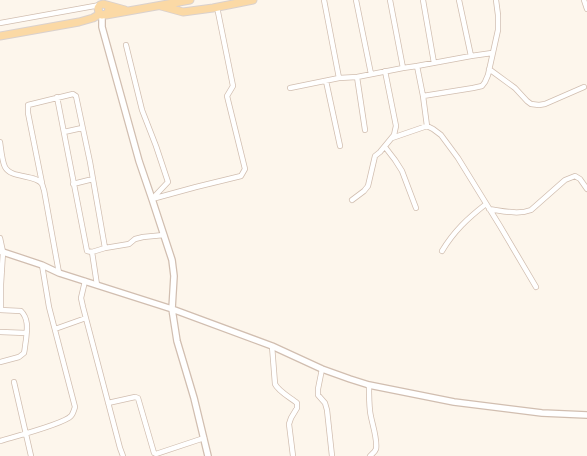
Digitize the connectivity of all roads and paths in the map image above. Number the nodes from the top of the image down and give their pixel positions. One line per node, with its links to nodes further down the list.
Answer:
1 (190, 0): 11 (main road)
2 (253, 0): 12 (main road)
3 (324, 0): 28 (street)
4 (356, 0): 26 (street)
5 (390, 0): 23 (street)
6 (423, 0): 21 (street)
7 (459, 0): 20 (street)
8 (496, 0): 19 (street)
9 (584, 0): 13 (street)
10 (103, 4): 14 (main road); 15 (main road); 15 (main road); 16 (street)
11 (161, 6): 12 (main road); 14 (main road)
12 (216, 7): 46 (street)
13 (587, 9)
14 (129, 11): 15 (main road)
15 (103, 15): 17 (main road); 46 (street)
16 (0, 23)
17 (0, 36)
18 (126, 45): 46 (street)
19 (492, 53): 20 (street); 24 (street)
20 (471, 56): 21 (street)
21 (434, 63): 22 (street)
22 (417, 66): 23 (street); 32 (street)
23 (403, 68): 25 (street)
24 (489, 69): 30 (street); 32 (street)
25 (386, 71): 26 (street); 38 (street)
26 (371, 74): 27 (street)
27 (357, 77): 28 (street); 36 (street)
28 (339, 78): 29 (street)
29 (326, 81): 31 (street); 40 (street)
30 (584, 87)
31 (290, 88)
32 (423, 96): 34 (street)
33 (57, 97): 35 (street); 37 (street); 43 (street)
34 (427, 126): 38 (street); 48 (street)
35 (82, 128): 37 (street); 42 (street)
36 (365, 130)
37 (64, 132): 44 (street)
38 (392, 138): 41 (street)
39 (0, 142): 43 (street)
40 (340, 146)
41 (385, 147): 47 (street); 49 (street)
42 (93, 179): 44 (street); 53 (street)
43 (42, 183): 58 (street)
44 (73, 184): 56 (street)
45 (587, 189): 50 (street)
46 (152, 199): 51 (street)
47 (352, 200)
48 (486, 204): 50 (street); 55 (street)
49 (416, 208)
50 (490, 209): 61 (street)
51 (164, 235): 53 (street); 62 (street)
52 (0, 238): 54 (street)
53 (105, 248): 56 (street)
54 (2, 251): 57 (street); 63 (street)
55 (442, 251)
56 (92, 252): 60 (street)
57 (42, 265): 58 (street); 65 (street)
58 (59, 273): 59 (street)
59 (85, 281): 60 (street); 64 (street)
60 (97, 285): 62 (street)
61 (536, 287)
62 (172, 309): 68 (street); 76 (street)
63 (0, 310): 67 (street)
64 (86, 318): 65 (street); 73 (street)
65 (55, 329): 75 (street)
66 (0, 332): 67 (street)
67 (26, 333): 69 (street)
68 (272, 346): 70 (street); 81 (street)
69 (0, 360)
70 (322, 369): 72 (street); 82 (street)
71 (14, 382): 75 (street)
72 (369, 385): 74 (street); 83 (street)
73 (108, 404): 76 (street); 79 (street)
74 (587, 416)
75 (26, 433): 77 (street); 78 (street)
76 (204, 438): 80 (street)
77 (0, 441)
78 (31, 456)
79 (124, 456)
80 (208, 456)
81 (293, 456)
82 (332, 456)
83 (370, 456)

